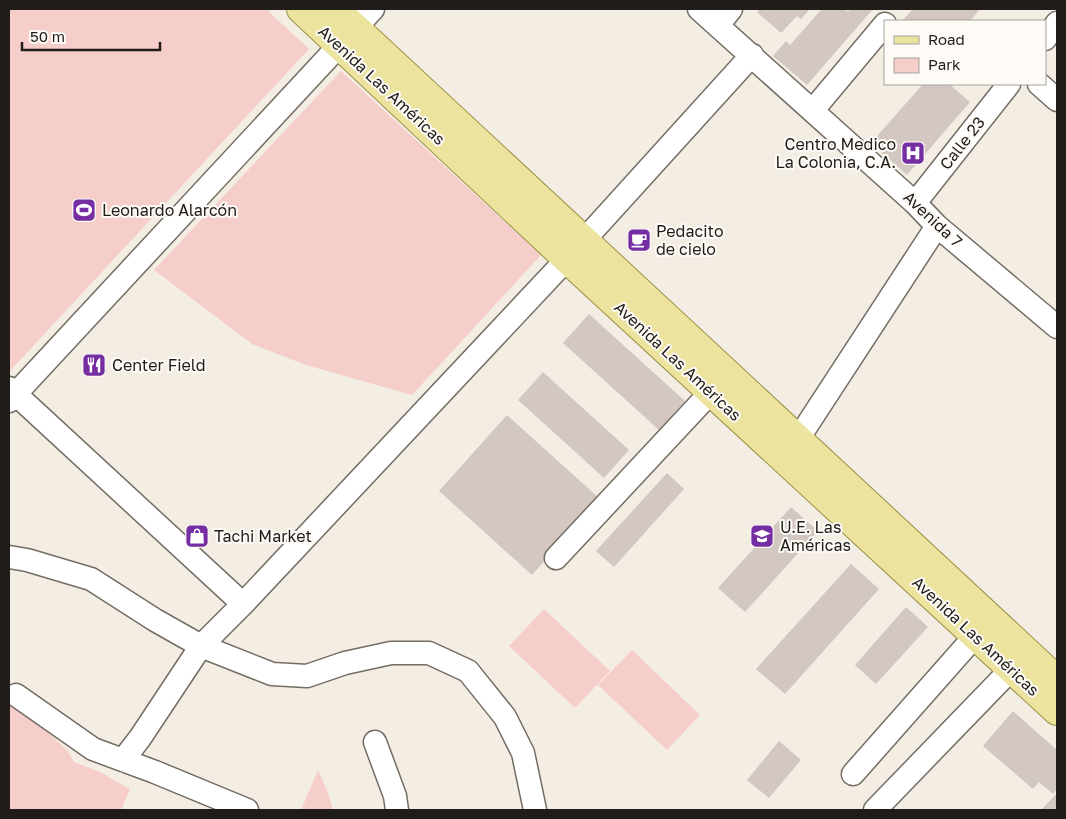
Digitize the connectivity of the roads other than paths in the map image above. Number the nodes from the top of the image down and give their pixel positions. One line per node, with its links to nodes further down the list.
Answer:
1 (301, 9): 9 (main road, Avenida Las Américas)
2 (335, 9): 9 (main road, Avenida Las Américas)
3 (699, 9): 5 (street, Avenida 7)
4 (898, 9): 6 (street)
5 (725, 17): 11 (street, Avenida 7)
6 (888, 20)
7 (1057, 23): 10 (street)
8 (884, 25): 15 (street)
9 (356, 27): 18 (main road, Avenida Las Américas); 21 (street)
10 (1046, 38)
11 (752, 55): 15 (street, Avenida 7); 18 (street)
12 (1008, 85): 16 (street, Calle 23)
13 (1040, 85): 14 (street)
14 (1057, 100)
15 (813, 110): 16 (street, Avenida 7)
16 (915, 202): 17 (street, Avenida 7)
17 (937, 226): 19 (street, Avenida 7); 22 (street)
18 (575, 250): 20 (main road, Avenida Las Américas); 22 (main road, Avenida Las Américas); 25 (street)
19 (1057, 327)
20 (711, 392): 24 (street); 26 (main road, Avenida Las Américas)
21 (11, 394): 25 (street)
22 (798, 439): 28 (main road, Avenida Las Américas)
23 (9, 557): 27 (street)
24 (556, 558)
25 (243, 604): 27 (street)
26 (975, 636): 28 (main road, Avenida Las Américas); 34 (street)
27 (201, 646): 33 (street); 37 (street)
28 (1019, 661): 29 (main road, Avenida Las Américas); 31 (main road, Avenida Las Américas); 38 (street)
29 (1057, 680)
30 (16, 695): 33 (street)
31 (1057, 712)
32 (375, 742): 36 (street)
33 (123, 760): 35 (street)
34 (853, 774)
35 (247, 810)
36 (398, 810)
37 (535, 810)
38 (875, 810)

